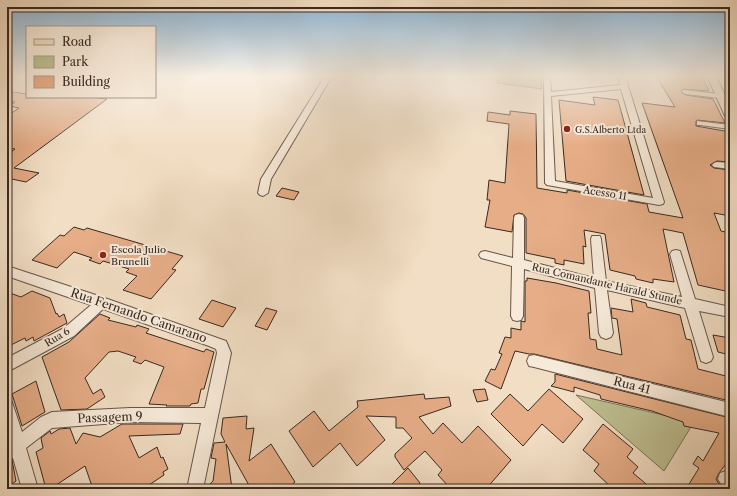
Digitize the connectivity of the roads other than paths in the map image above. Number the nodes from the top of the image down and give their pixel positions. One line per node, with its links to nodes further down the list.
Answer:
1 (315, 99): 10 (street)
2 (548, 99): 3 (street, Acesso 11)
3 (628, 99)
4 (722, 99): 5 (main road)
5 (730, 116)
6 (700, 123): 7 (street)
7 (730, 127)
8 (717, 164): 9 (street)
9 (730, 166)
10 (263, 193)
11 (519, 218): 15 (street)
12 (596, 239): 17 (street)
13 (676, 254): 19 (street)
14 (485, 255): 15 (street, Rua Comandante Harald Stunde)
15 (519, 263): 17 (street, Rua Comandante Harald Stunde); 21 (street)
16 (7, 271): 18 (street, Rua Fernando Camarano)
17 (600, 284): 19 (street, Rua Comandante Harald Stunde); 22 (street)
18 (102, 302): 25 (street, Rua 6); 28 (street, Rua Fernando Camarano)
19 (690, 304): 20 (street, Rua Comandante Harald Stunde); 23 (street)
20 (730, 312)
21 (517, 316)
22 (606, 332)
23 (706, 357)
24 (534, 361): 27 (street, Rua 41)
25 (7, 365)
26 (7, 407): 29 (street)
27 (730, 410)
28 (211, 416): 29 (street, Passagem 9); 31 (street, Rua Fernando Camarano)
29 (12, 449): 30 (street)
30 (30, 489)
31 (195, 489)

